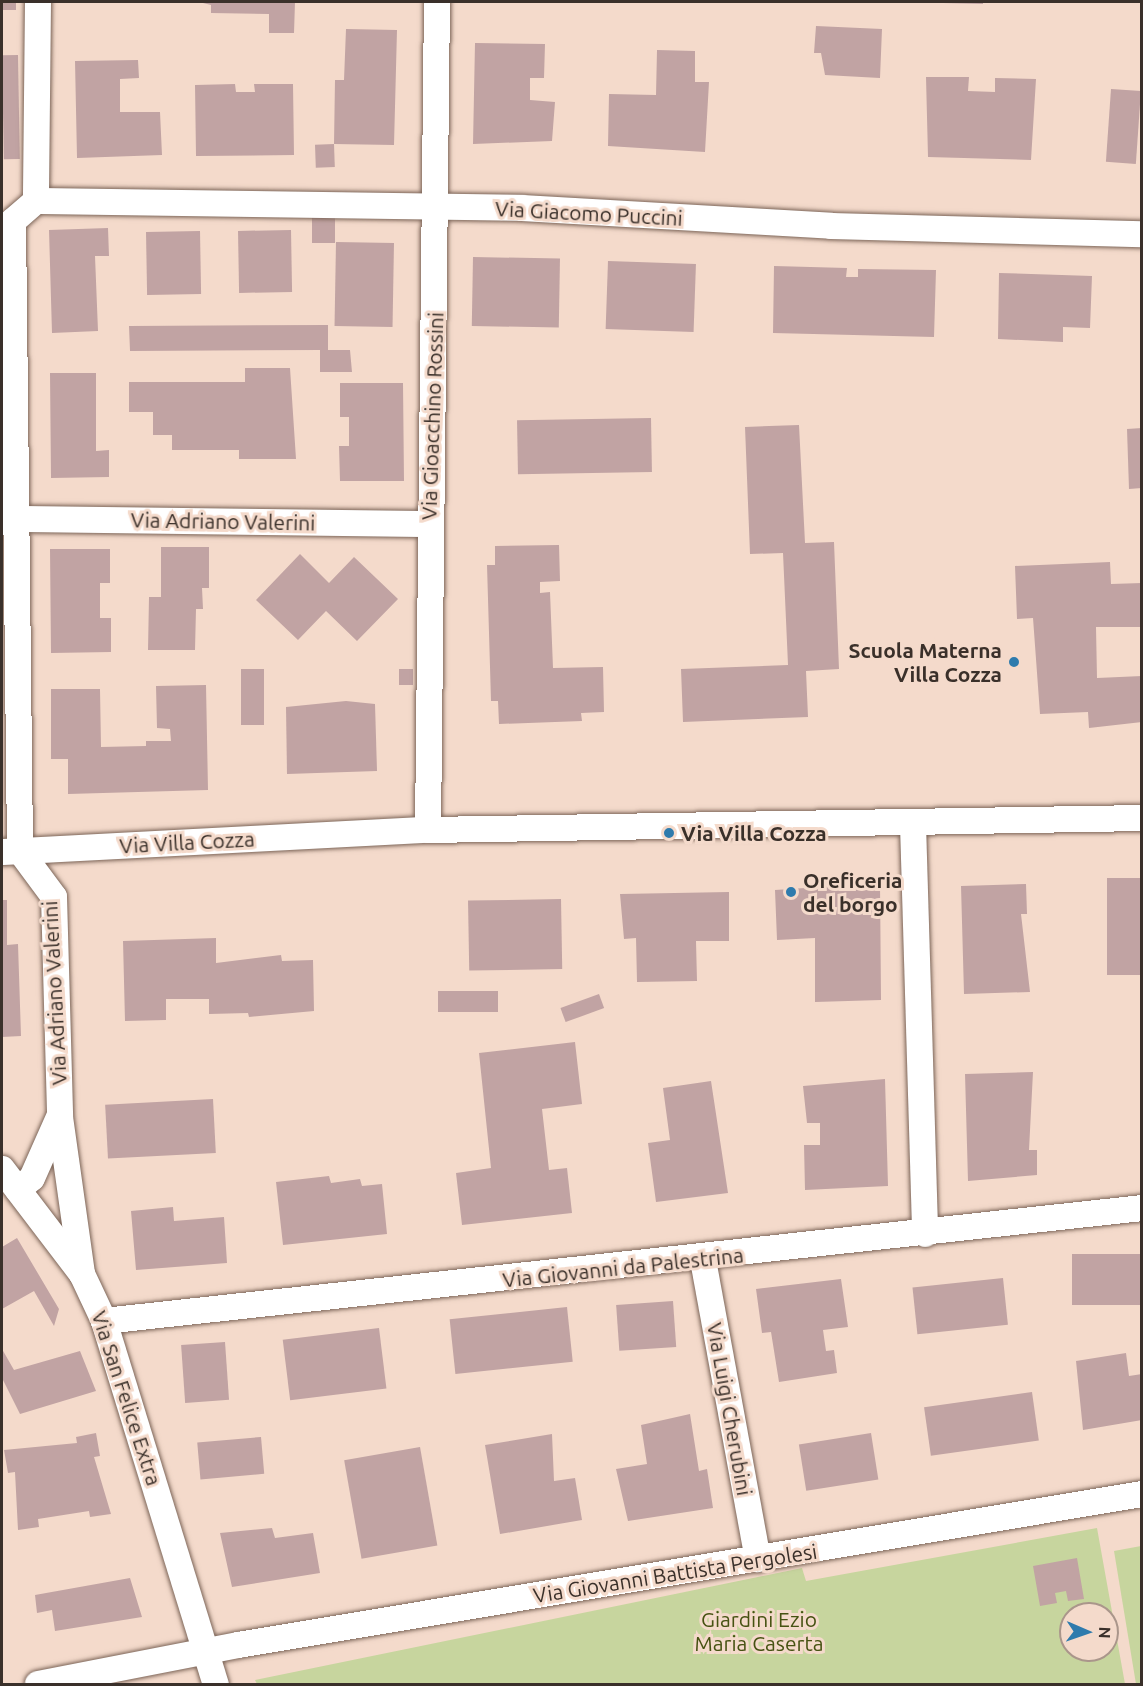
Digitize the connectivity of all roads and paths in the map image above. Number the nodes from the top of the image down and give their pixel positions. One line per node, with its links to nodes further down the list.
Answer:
1 (38, 2): 3 (street)
2 (437, 2): 4 (street, Via Gioacchino Rossini)
3 (36, 201): 4 (street, Via Giacomo Puccini); 6 (street)
4 (438, 207): 5 (street, Via Giacomo Puccini); 7 (street, Via Gioacchino Rossini)
5 (1142, 234)
6 (17, 519): 7 (street, Via Adriano Valerini); 11 (street)
7 (429, 524): 10 (street, Via Gioacchino Rossini)
8 (1142, 818): 9 (street, Via Villa Cozza)
9 (913, 824): 10 (street, Via Villa Cozza); 16 (street)
10 (428, 830): 11 (street, Via Villa Cozza)
11 (11, 851): 12 (street, Via Adriano Valerini)
12 (60, 1117): 14 (street, Via Adriano Valerini); 18 (street, Via Adriano Valerini)
13 (2, 1169): 14 (street, Via San Felice Extra)
14 (18, 1191): 18 (street, Via San Felice Extra)
15 (1142, 1208): 16 (street, Via Giovanni da Palestrina)
16 (925, 1234): 17 (street, Via Giovanni da Palestrina)
17 (703, 1260): 19 (street, Via Giovanni da Palestrina); 21 (street, Via Luigi Cherubini)
18 (82, 1274): 19 (street, Via San Felice Extra)
19 (104, 1321): 22 (street, Via San Felice Extra)
20 (1142, 1494): 21 (street, Via Giovanni Battista Pergolesi)
21 (758, 1559): 22 (street, Via Giovanni Battista Pergolesi)
22 (208, 1650): 23 (street); 24 (street, Via San Felice Extra)
23 (38, 1684)
24 (216, 1684)

